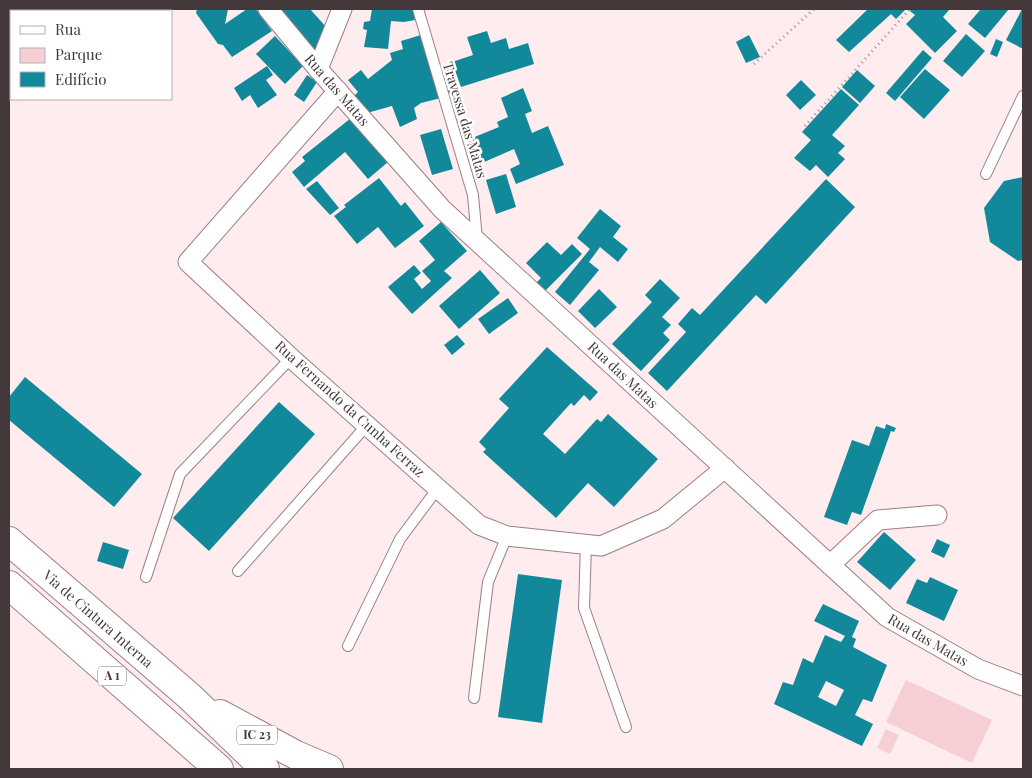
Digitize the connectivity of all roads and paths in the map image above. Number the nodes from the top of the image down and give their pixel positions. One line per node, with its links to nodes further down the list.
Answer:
1 (268, 9): 7 (street, Rua das Matas)
2 (342, 9): 7 (street)
3 (418, 9): 12 (lane, Travessa das Matas)
4 (814, 9): 6 (path)
5 (910, 9): 10 (path)
6 (754, 64)
7 (318, 69): 8 (street, Rua das Matas)
8 (338, 91): 12 (street, Rua das Matas); 13 (street, Rua Fernando da Cunha Ferraz)
9 (1023, 96): 11 (lane)
10 (805, 126)
11 (986, 174)
12 (477, 241): 15 (street, Rua das Matas)
13 (291, 358): 14 (street, Rua Fernando da Cunha Ferraz); 23 (lane)
14 (367, 425): 16 (street, Rua Fernando da Cunha Ferraz); 22 (lane)
15 (725, 468): 20 (street, Rua Fernando da Cunha Ferraz); 21 (street, Rua das Matas)
16 (438, 488): 18 (street, Rua Fernando da Cunha Ferraz); 25 (lane)
17 (937, 514): 21 (street)
18 (507, 536): 20 (street, Rua Fernando da Cunha Ferraz); 28 (lane)
19 (9, 542): 27 (highway, Via de Cintura Interna / A 1)
20 (586, 544): 29 (lane)
21 (830, 565): 26 (street, Rua das Matas)
22 (238, 571)
23 (146, 576)
24 (9, 585): 30 (highway, A 1)
25 (348, 646)
26 (1023, 686)
27 (189, 696): 31 (highway, A 1); 32 (highway, IC 23)
28 (474, 698)
29 (626, 728)
30 (219, 769)
31 (265, 769)
32 (329, 769)

